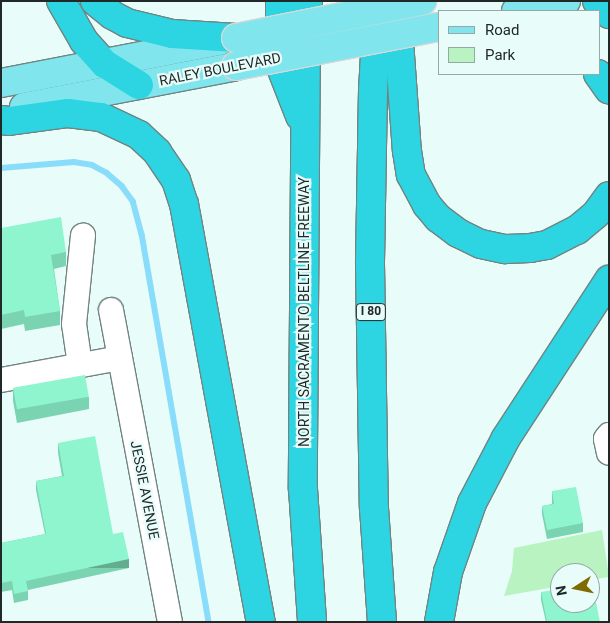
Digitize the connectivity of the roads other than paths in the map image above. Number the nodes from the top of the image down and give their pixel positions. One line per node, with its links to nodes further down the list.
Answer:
1 (60, 1): 14 (highway)
2 (95, 1): 13 (highway)
3 (280, 1): 21 (highway)
4 (308, 1): 21 (highway, NORTH SACRAMENTO BELTLINE FREEWAY)
5 (378, 1): 34 (highway, I 80)
6 (395, 1): 22 (highway)
7 (422, 1): 13 (main road, RALEY BOULEVARD, bridge)
8 (566, 1): 10 (main road)
9 (597, 1): 11 (highway)
10 (521, 10)
11 (609, 14)
12 (438, 27): 17 (main road, RALEY BOULEVARD, bridge)
13 (236, 38): 14 (main road, RALEY BOULEVARD)
14 (106, 64): 16 (main road, RALEY BOULEVARD); 17 (highway)
15 (599, 75): 18 (highway)
16 (1, 84)
17 (139, 85): 19 (main road, RALEY BOULEVARD)
18 (609, 90)
19 (1, 112)
20 (1, 120): 32 (highway)
21 (305, 129): 33 (highway, NORTH SACRAMENTO BELTLINE FREEWAY)
22 (609, 196)
23 (83, 235): 27 (street)
24 (609, 280): 35 (highway)
25 (112, 310): 26 (street, JESSIE AVENUE)
26 (120, 358): 27 (street); 31 (street, JESSIE AVENUE)
27 (80, 365): 28 (street)
28 (1, 380)
29 (609, 435): 30 (street)
30 (609, 453)
31 (167, 621)
32 (261, 622)
33 (312, 622)
34 (382, 622)
35 (439, 622)

